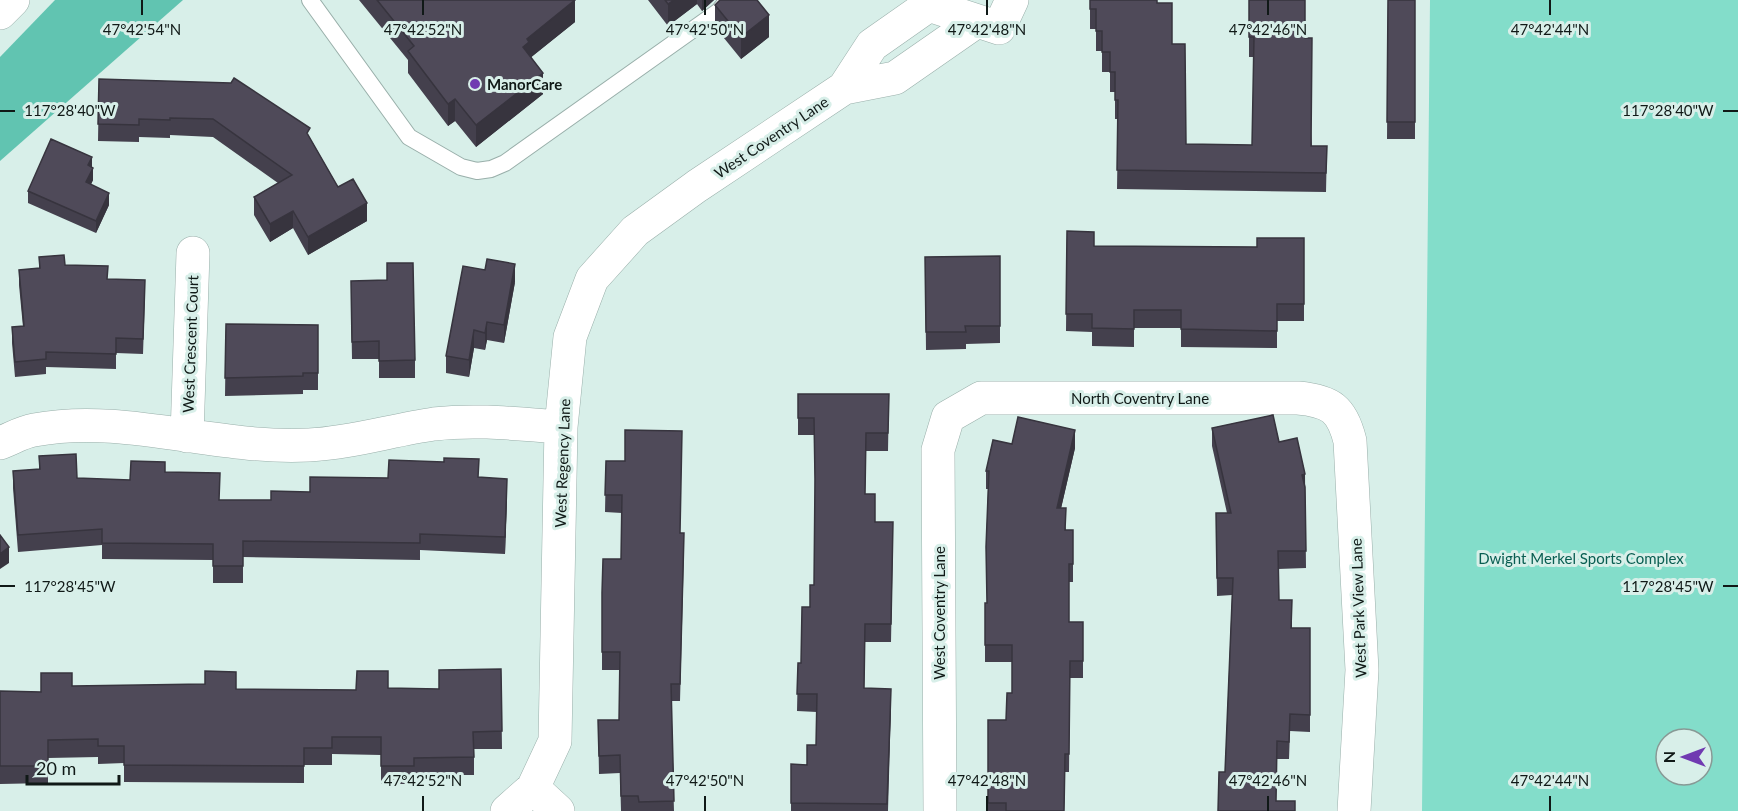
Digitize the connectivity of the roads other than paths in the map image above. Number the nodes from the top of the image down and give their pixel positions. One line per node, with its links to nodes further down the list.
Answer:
1 (13, 0): 5 (street)
2 (310, 0): 3 (lane)
3 (728, 0)
4 (991, 12): 6 (street, West Coventry Lane)
5 (0, 13)
6 (697, 186): 10 (street, West Regency Lane)
7 (193, 253): 11 (street, West Crescent Court)
8 (1335, 408): 9 (street, North Coventry Lane); 17 (street, West Park View Lane)
9 (948, 417): 16 (street, West Coventry Lane)
10 (561, 427): 11 (street); 13 (street, West Regency Lane)
11 (187, 436): 12 (street)
12 (0, 443)
13 (533, 788): 14 (street); 15 (street)
14 (507, 811)
15 (558, 811)
16 (940, 811)
17 (1354, 811)

